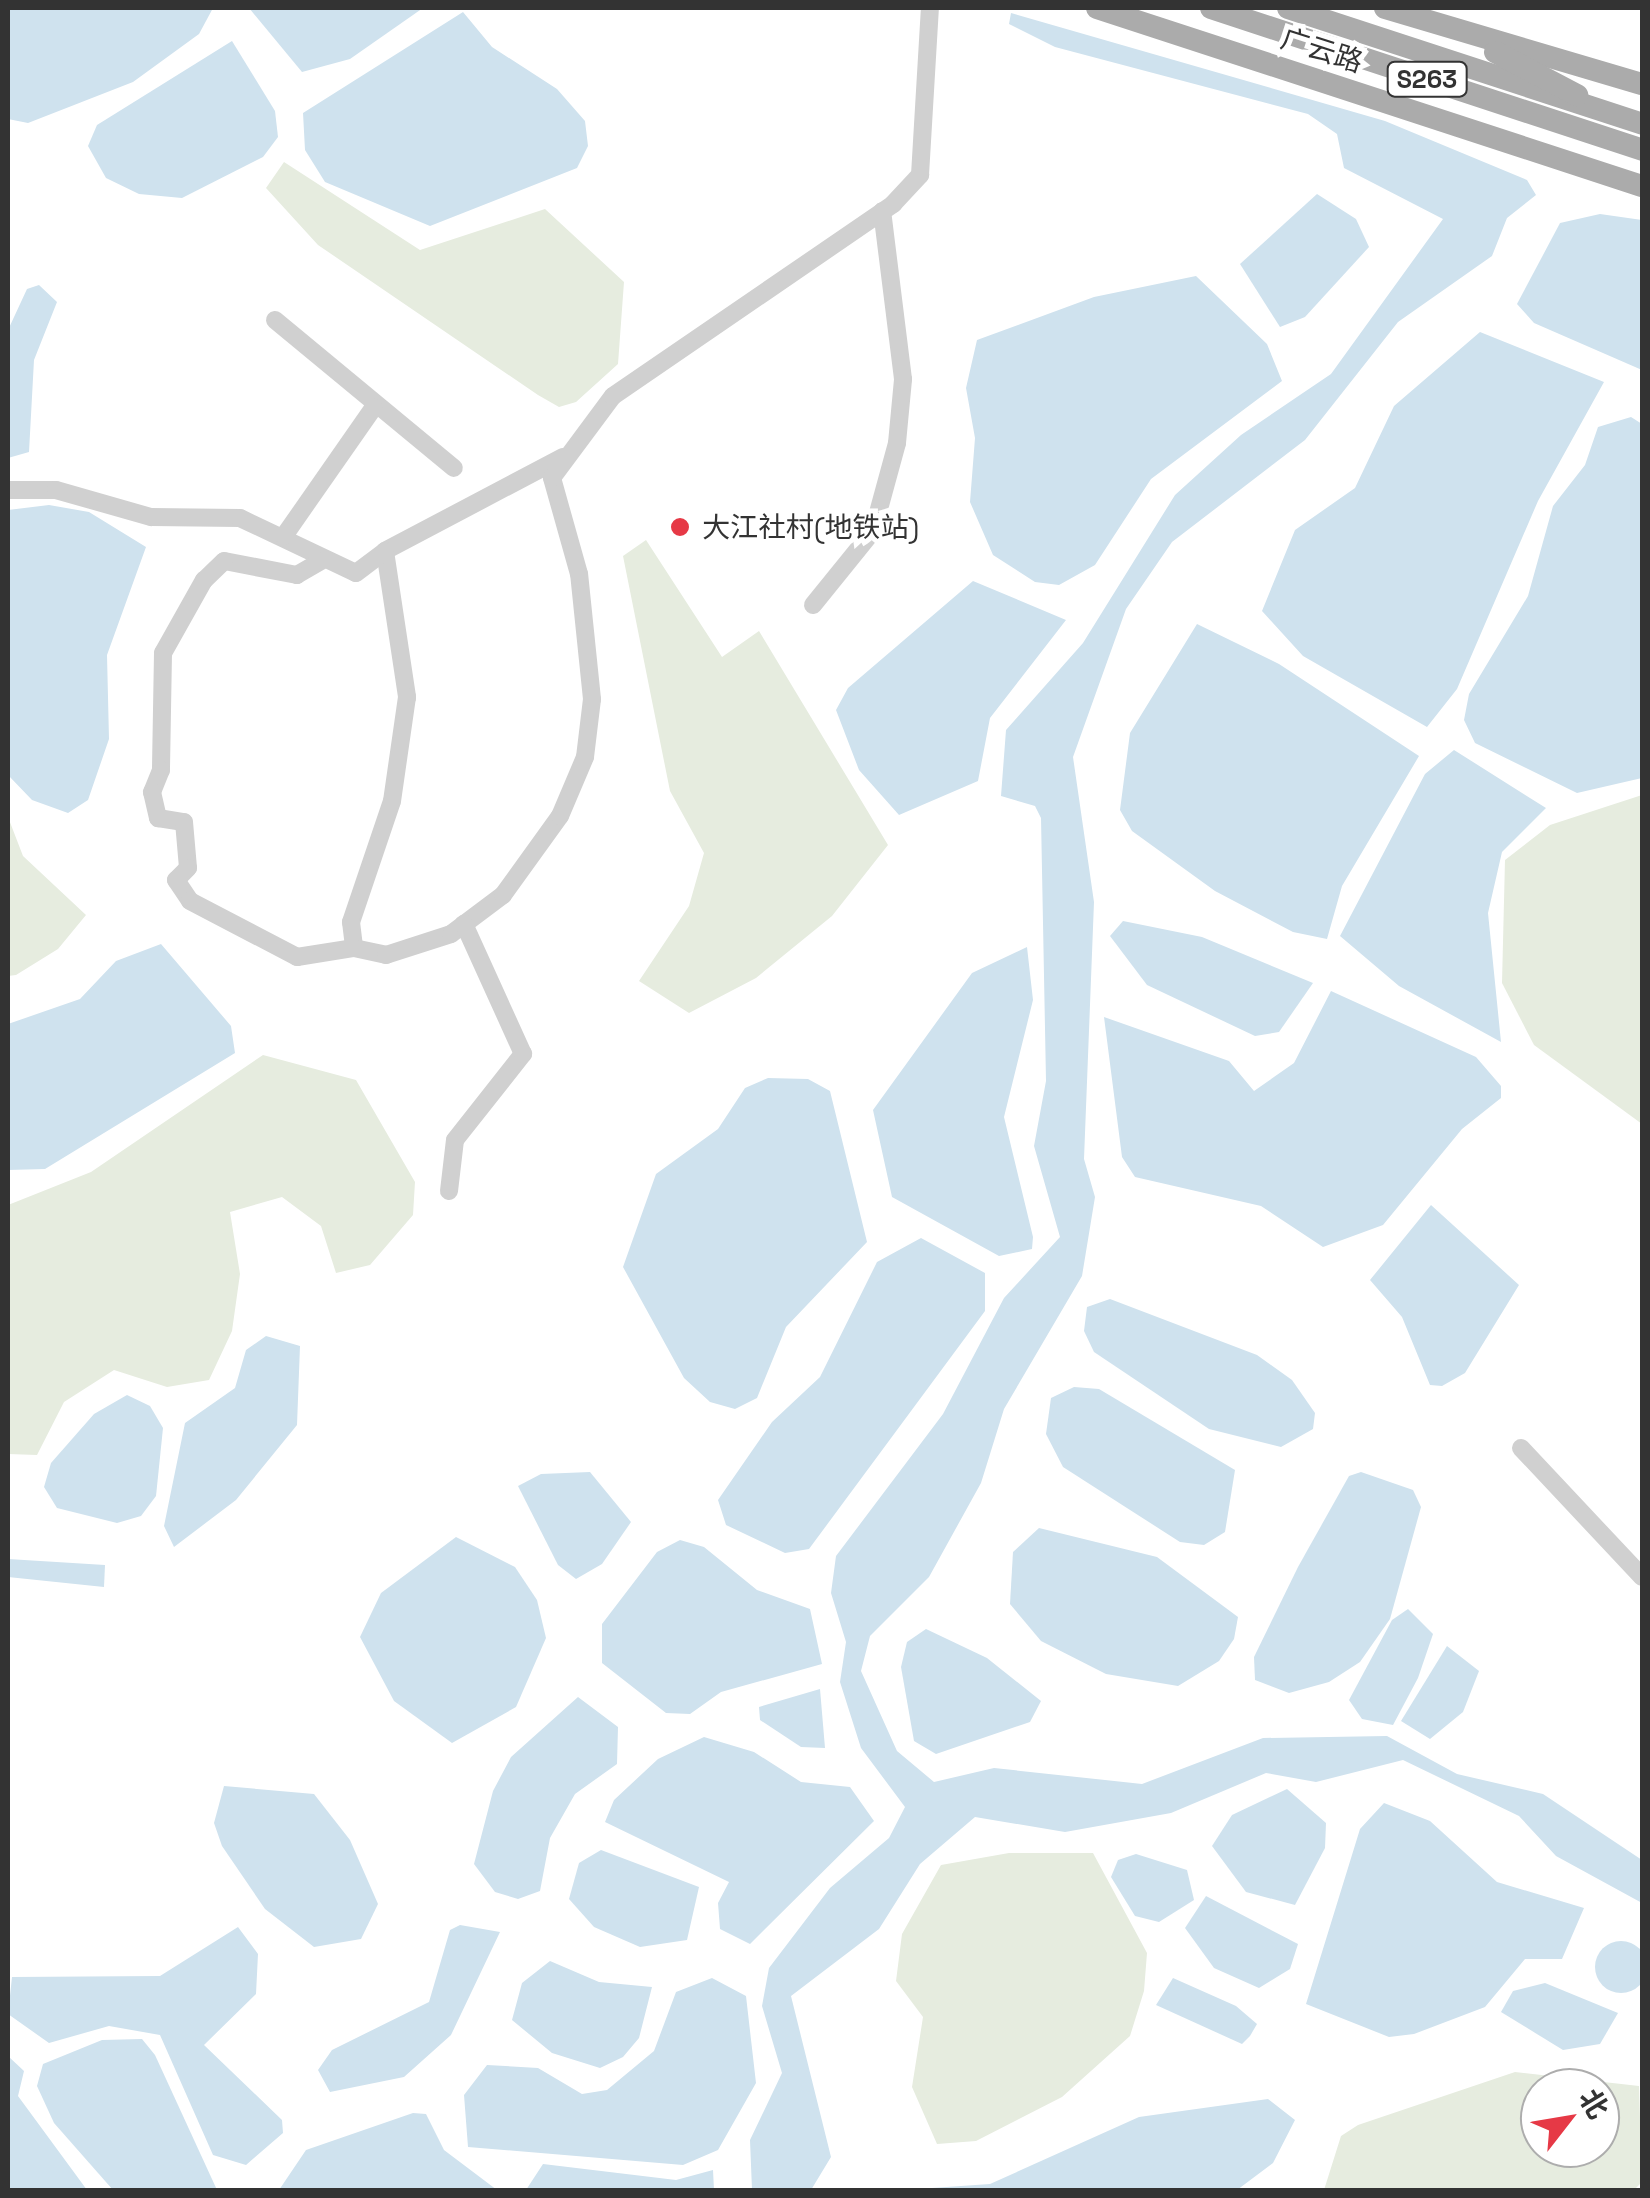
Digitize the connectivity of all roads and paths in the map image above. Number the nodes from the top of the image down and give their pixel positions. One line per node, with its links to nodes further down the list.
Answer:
1 (930, 8): 12 (street)
2 (1097, 8): 11 (main road, 广云路 / S263)
3 (1211, 8): 10 (main road, 广云路 / S263)
4 (1288, 8): 8 (main road, 广云路 / S263)
5 (1385, 8): 6 (main road, S263)
6 (1462, 30): 7 (main road, S263); 8 (main road)
7 (1642, 84)
8 (1596, 108): 9 (main road, 广云路 / S263)
9 (1642, 124)
10 (1642, 150)
11 (1642, 186)
12 (882, 211): 15 (street); 21 (street)
13 (275, 320): 14 (street)
14 (374, 406): 16 (street); 18 (street)
15 (563, 457): 19 (street); 22 (street)
16 (454, 468)
17 (8, 490): 18 (street)
18 (284, 536): 20 (street)
19 (385, 551): 20 (street); 23 (street)
20 (322, 561): 23 (street)
21 (813, 605)
22 (464, 924): 23 (street); 24 (street)
23 (354, 948)
24 (449, 1191)
25 (1521, 1448): 26 (street)
26 (1642, 1577)

